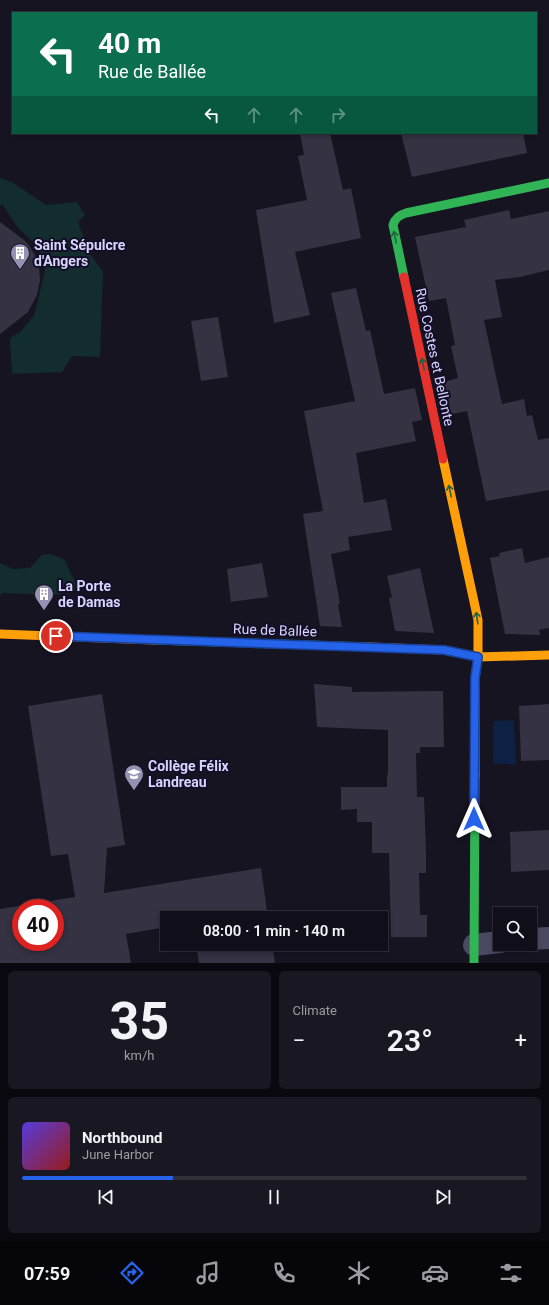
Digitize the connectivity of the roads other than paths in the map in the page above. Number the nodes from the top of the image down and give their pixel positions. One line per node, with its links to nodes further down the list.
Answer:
1 (549, 183): 4 (street, Rue Costes et Bellonte, one-way to 1)
2 (0, 634): 4 (street, Rue de Ballée)
3 (549, 656): 4 (street, Rue de Ballée)
4 (478, 657): 8 (street)
5 (549, 938): 6 (street)
6 (537, 939)
7 (493, 945): 8 (street)
8 (474, 954)

